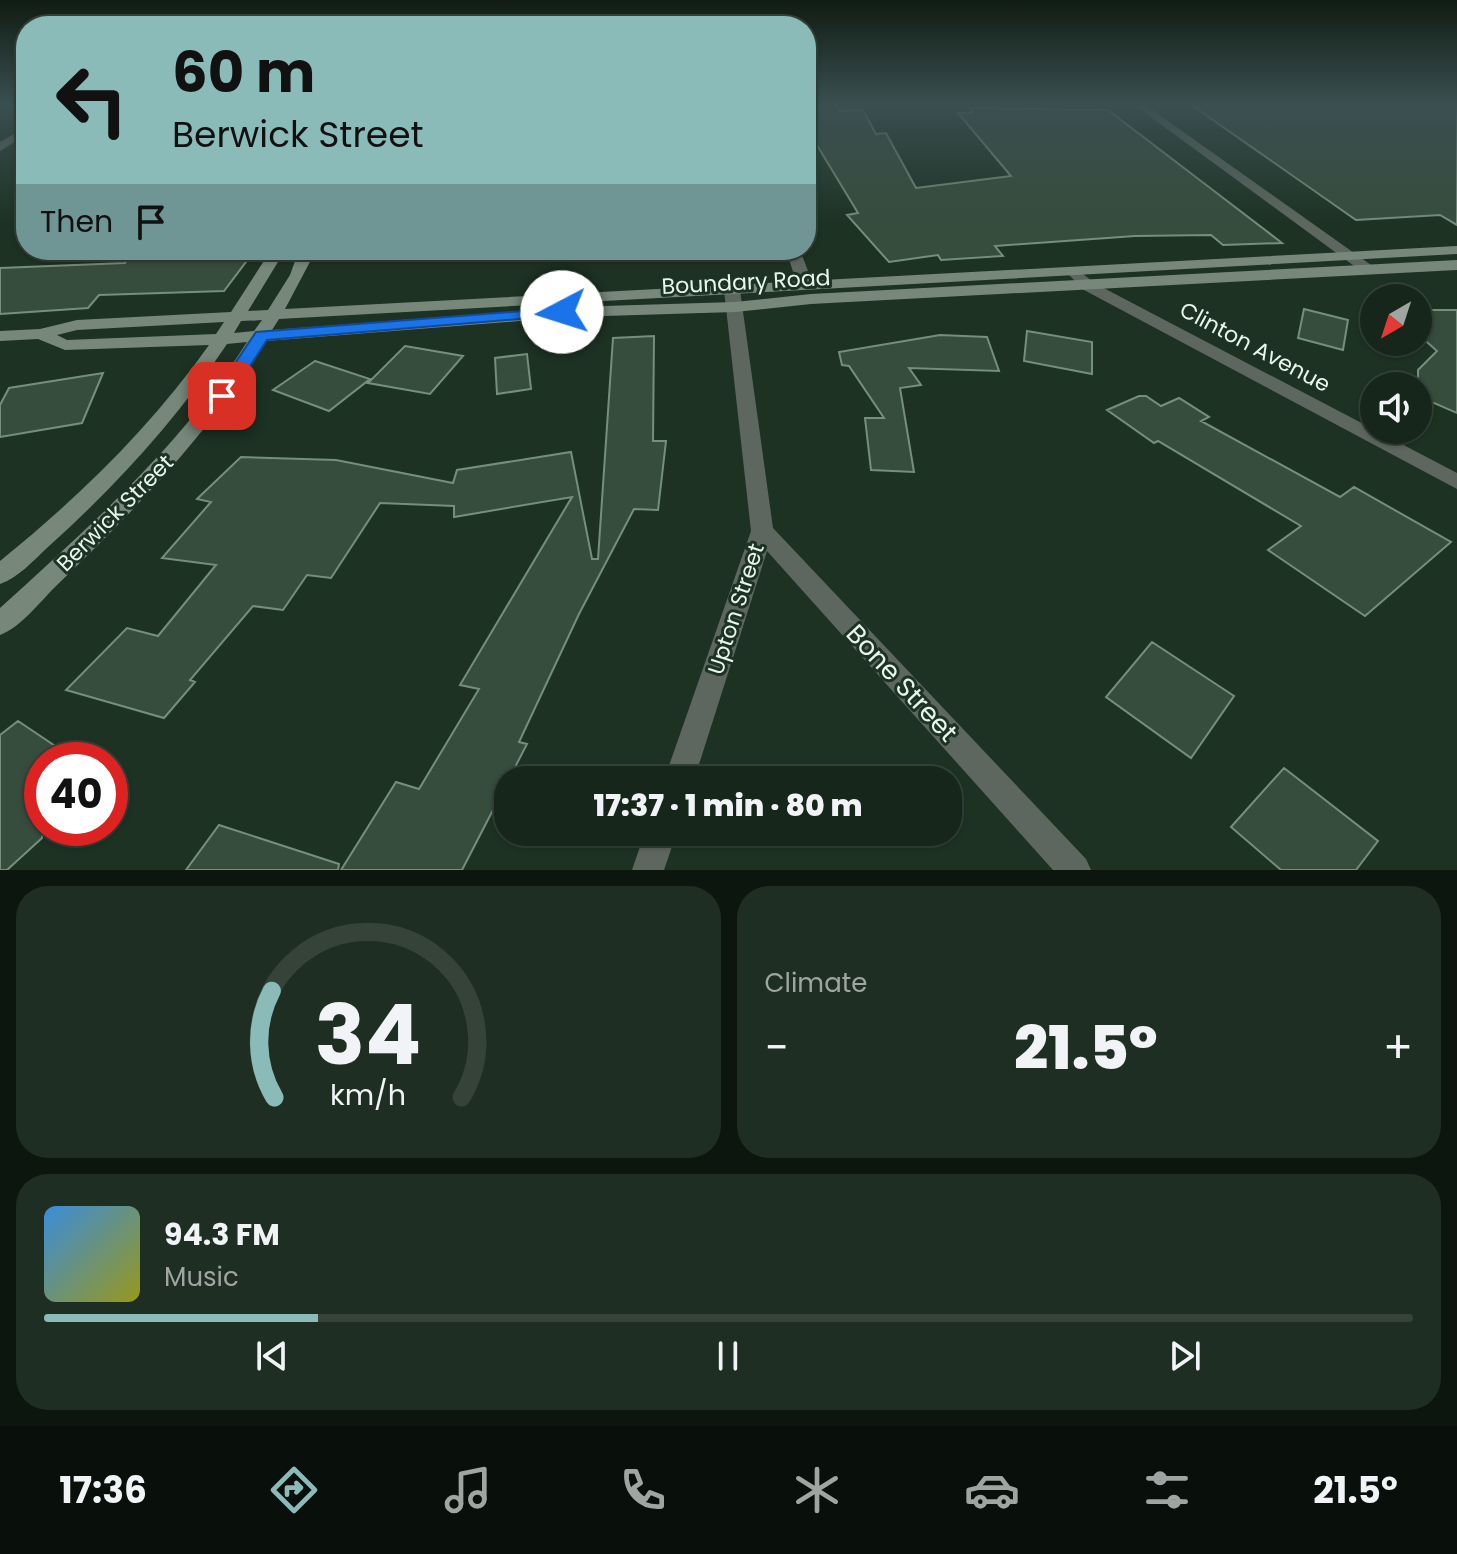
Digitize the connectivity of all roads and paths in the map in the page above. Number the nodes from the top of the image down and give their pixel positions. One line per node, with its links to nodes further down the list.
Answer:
1 (1194, 145): 3 (street)
2 (1457, 250): 3 (street, Boundary Road)
3 (1347, 255): 8 (street); 9 (street, Boundary Road)
4 (271, 260): 14 (street, Berwick Street)
5 (301, 260): 13 (street, Berwick Street)
6 (797, 260): 10 (street)
7 (1457, 265): 8 (street, Boundary Road)
8 (1366, 268): 11 (street, Boundary Road)
9 (1075, 273): 10 (street, Boundary Road); 11 (street, Clinton Avenue)
10 (805, 284): 12 (street, Boundary Road)
11 (1090, 287): 12 (street, Boundary Road); 19 (street, Clinton Avenue)
12 (734, 298): 13 (street, Boundary Road); 17 (street, Boundary Road); 20 (street, Upton Street)
13 (273, 314): 14 (street, Boundary Road); 17 (street, Berwick Street)
14 (235, 317): 15 (street, Boundary Road); 18 (street, Berwick Street)
15 (40, 334): 16 (street, Boundary Road); 18 (street, Boundary Road)
16 (0, 336)
17 (262, 336): 18 (street, Boundary Road); 22 (street, Berwick Street)
18 (220, 339): 21 (street, Berwick Street)
19 (1457, 482)
20 (762, 531): 23 (street, Upton Street); 26 (street, Bone Street)
21 (0, 575)
22 (0, 624)
23 (684, 766)
24 (656, 846): 25 (street)
25 (648, 870)
26 (1075, 870)

